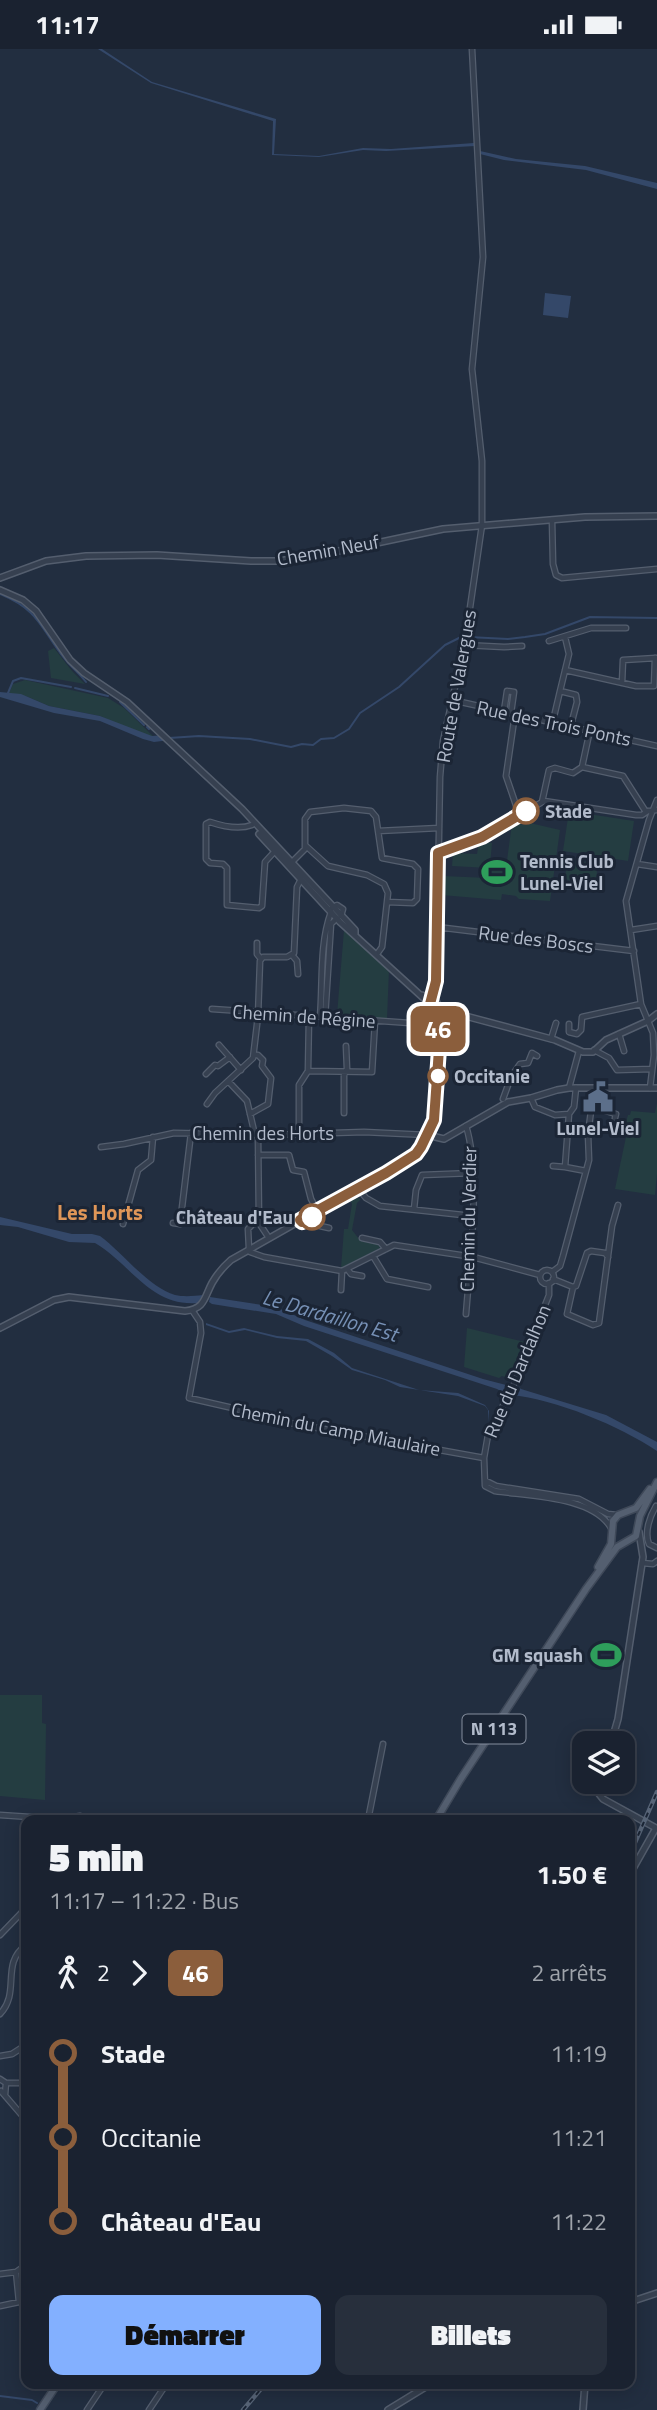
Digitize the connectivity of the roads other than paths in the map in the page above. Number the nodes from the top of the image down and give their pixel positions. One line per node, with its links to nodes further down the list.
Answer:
1 (472, 49): 4 (street, Route de Valergues)
2 (657, 516): 3 (street, Chemin Neuf)
3 (552, 520): 4 (street, Chemin Neuf); 5 (street)
4 (482, 525): 6 (street, Chemin Neuf); 11 (street, Route de Valergues)
5 (657, 569)
6 (0, 577)
7 (0, 590): 30 (street)
8 (626, 628): 9 (street)
9 (565, 637): 10 (street); 14 (street)
10 (549, 641)
11 (465, 643): 12 (street); 17 (street, Route de Valergues)
12 (522, 646)
13 (656, 658): 15 (street); 15 (street)
14 (565, 670): 15 (street); 16 (street)
15 (622, 683)
16 (561, 691): 20 (street); 21 (street)
17 (452, 700): 18 (street, Rue des Trois Ponts); 31 (street, Route de Valergues)
18 (504, 712): 19 (street, Rue des Trois Ponts); 19 (street)
19 (513, 713): 20 (street, Rue des Trois Ponts); 28 (street)
20 (553, 721): 21 (street, Rue des Trois Ponts)
21 (571, 725): 22 (street, Rue des Trois Ponts)
22 (590, 730): 23 (street, Rue des Trois Ponts); 24 (street)
23 (657, 745)
24 (582, 767): 26 (street); 29 (street)
25 (657, 800): 27 (street)
26 (542, 802): 28 (street); 29 (street)
27 (655, 810): 29 (street); 33 (street)
28 (519, 814): 36 (street)
29 (644, 814): 33 (street)
30 (253, 824): 35 (street); 35 (street)
31 (439, 830): 32 (street); 36 (street, Route de Valergues)
32 (378, 831): 34 (street); 41 (street)
33 (646, 833): 38 (street)
34 (306, 846): 37 (street); 41 (street)
35 (277, 850): 37 (street)
36 (438, 853): 45 (street, Route de Valergues)
37 (290, 864): 40 (street)
38 (637, 864): 39 (street); 46 (street)
39 (657, 867)
40 (303, 878): 42 (street); 50 (street)
41 (387, 902): 49 (street)
42 (332, 910): 43 (street); 43 (street); 59 (street)
43 (338, 917): 49 (street); 59 (street)
44 (657, 926): 46 (street)
45 (437, 927): 48 (street, Rue des Boscs); 53 (street, Route de Valergues)
46 (631, 930): 48 (street)
47 (257, 943): 51 (street)
48 (634, 951): 54 (street)
49 (377, 954): 53 (street)
50 (292, 955): 51 (street); 52 (street)
51 (261, 959): 56 (street)
52 (298, 974)
53 (434, 1003): 62 (street)
54 (641, 1004): 61 (street); 64 (street)
55 (212, 1009): 56 (street, Chemin de Régine)
56 (257, 1013): 58 (street, Chemin de Régine); 72 (street)
57 (657, 1014): 61 (street)
58 (309, 1017): 59 (street, Chemin de Régine); 77 (street)
59 (322, 1017): 60 (street, Chemin de Régine)
60 (374, 1021): 62 (street, Chemin de Régine); 78 (street)
61 (648, 1021): 65 (street); 75 (street)
62 (439, 1022): 66 (street); 96 (street)
63 (556, 1023): 66 (street)
64 (569, 1024)
65 (619, 1034): 69 (street); 71 (street)
66 (551, 1039): 70 (street)
67 (219, 1045): 74 (street)
68 (346, 1046): 78 (street)
69 (594, 1050): 70 (street); 75 (street)
70 (579, 1051): 81 (street)
71 (624, 1051)
72 (254, 1055): 76 (street); 89 (street)
73 (537, 1056): 85 (street)
74 (230, 1057): 76 (street); 79 (street)
75 (654, 1065): 83 (street)
76 (241, 1070): 80 (street)
77 (308, 1071): 78 (street); 95 (street)
78 (346, 1072): 88 (street)
79 (206, 1074)
80 (228, 1081): 86 (street); 89 (street)
81 (573, 1088): 82 (street); 84 (street); 90 (street)
82 (594, 1088): 83 (street); 102 (street)
83 (653, 1088)
84 (531, 1098): 90 (street); 92 (street)
85 (503, 1099)
86 (207, 1104)
87 (602, 1110): 91 (street)
88 (344, 1113)
89 (250, 1114): 94 (street)
90 (569, 1114): 101 (street)
91 (615, 1118)
92 (466, 1126): 96 (street); 103 (street, Chemin du Verdier)
93 (191, 1133): 94 (street, Chemin des Horts); 97 (street, Chemin des Horts); 110 (street)
94 (256, 1135): 95 (street, Chemin des Horts); 99 (street)
95 (299, 1135): 96 (street, Chemin des Horts)
96 (430, 1135): 104 (street)
97 (153, 1137): 98 (street, Chemin des Horts); 112 (street)
98 (101, 1147)
99 (258, 1155): 107 (street); 111 (street)
100 (553, 1165): 101 (street)
101 (565, 1167): 102 (street)
102 (586, 1171): 122 (street)
103 (472, 1173): 106 (street); 108 (street, Chemin du Verdier)
104 (359, 1190): 106 (street); 107 (street); 109 (street)
105 (618, 1205): 120 (street)
106 (414, 1209): 108 (street)
107 (317, 1210): 109 (street)
108 (472, 1216): 119 (street, Chemin du Verdier)
109 (301, 1221): 113 (street); 115 (street)
110 (173, 1223)
111 (259, 1223): 115 (street); 117 (street)
112 (123, 1224)
113 (330, 1228)
114 (362, 1238): 116 (street)
115 (269, 1239): 117 (street)
116 (386, 1249): 118 (street); 119 (street)
117 (249, 1251): 121 (street); 129 (street)
118 (373, 1256): 121 (street); 126 (street)
119 (471, 1257): 123 (street); 130 (street, Chemin du Verdier)
120 (608, 1257): 127 (street); 127 (street)
121 (345, 1271): 124 (street); 128 (street)
122 (552, 1272): 123 (street); 125 (street)
123 (540, 1275): 125 (street)
124 (362, 1276)
125 (551, 1281): 127 (street); 132 (street, Rue du Dardalhon)
126 (428, 1287)
127 (573, 1287)
128 (341, 1290)
129 (192, 1311): 131 (street); 132 (street, Chemin du Camp Miaulaire)
130 (466, 1314)
131 (0, 1328)
132 (484, 1458): 133 (street, Rue du Dardalhon)
133 (484, 1477): 136 (street); 138 (street)
134 (657, 1481): 136 (main road); 137 (main road)
135 (656, 1506): 141 (street)
136 (622, 1514): 137 (main road); 138 (main road)
137 (639, 1523): 139 (main road)
138 (612, 1530): 140 (main road); 144 (main road, N 113)
139 (639, 1532): 140 (main road); 142 (street)
140 (628, 1541): 142 (street); 144 (main road, N 113)
141 (657, 1548)
142 (642, 1561): 143 (street); 145 (street)
143 (657, 1561)
144 (586, 1589): 150 (main road, N 113)
145 (614, 1731)
146 (383, 1744): 149 (street)
147 (599, 1794): 151 (street)
148 (0, 1815): 152 (street)
149 (369, 1815)
150 (435, 1815)
151 (632, 1815)
152 (21, 1816)
153 (635, 1817): 154 (street)
154 (656, 1828): 155 (street)
155 (635, 1865)
156 (21, 1914): 157 (street)
157 (0, 1935)
158 (21, 1948): 159 (street)
159 (0, 2014)
160 (21, 2049): 161 (street)
161 (0, 2056)
162 (0, 2079): 163 (street)
163 (6, 2083): 164 (street); 165 (street)
164 (21, 2083)
165 (2, 2092): 166 (street)
166 (21, 2114)
167 (21, 2268): 168 (street)
168 (16, 2272): 169 (street); 172 (street)
169 (0, 2274)
170 (657, 2294): 171 (street)
171 (635, 2301)
172 (0, 2306)
173 (54, 2389): 178 (main road)
174 (100, 2389): 179 (street)
175 (162, 2389): 180 (street)
176 (422, 2389): 181 (street)
177 (585, 2389): 182 (street)
178 (40, 2410)
179 (87, 2410)
180 (149, 2410)
181 (388, 2410)
182 (583, 2410)

